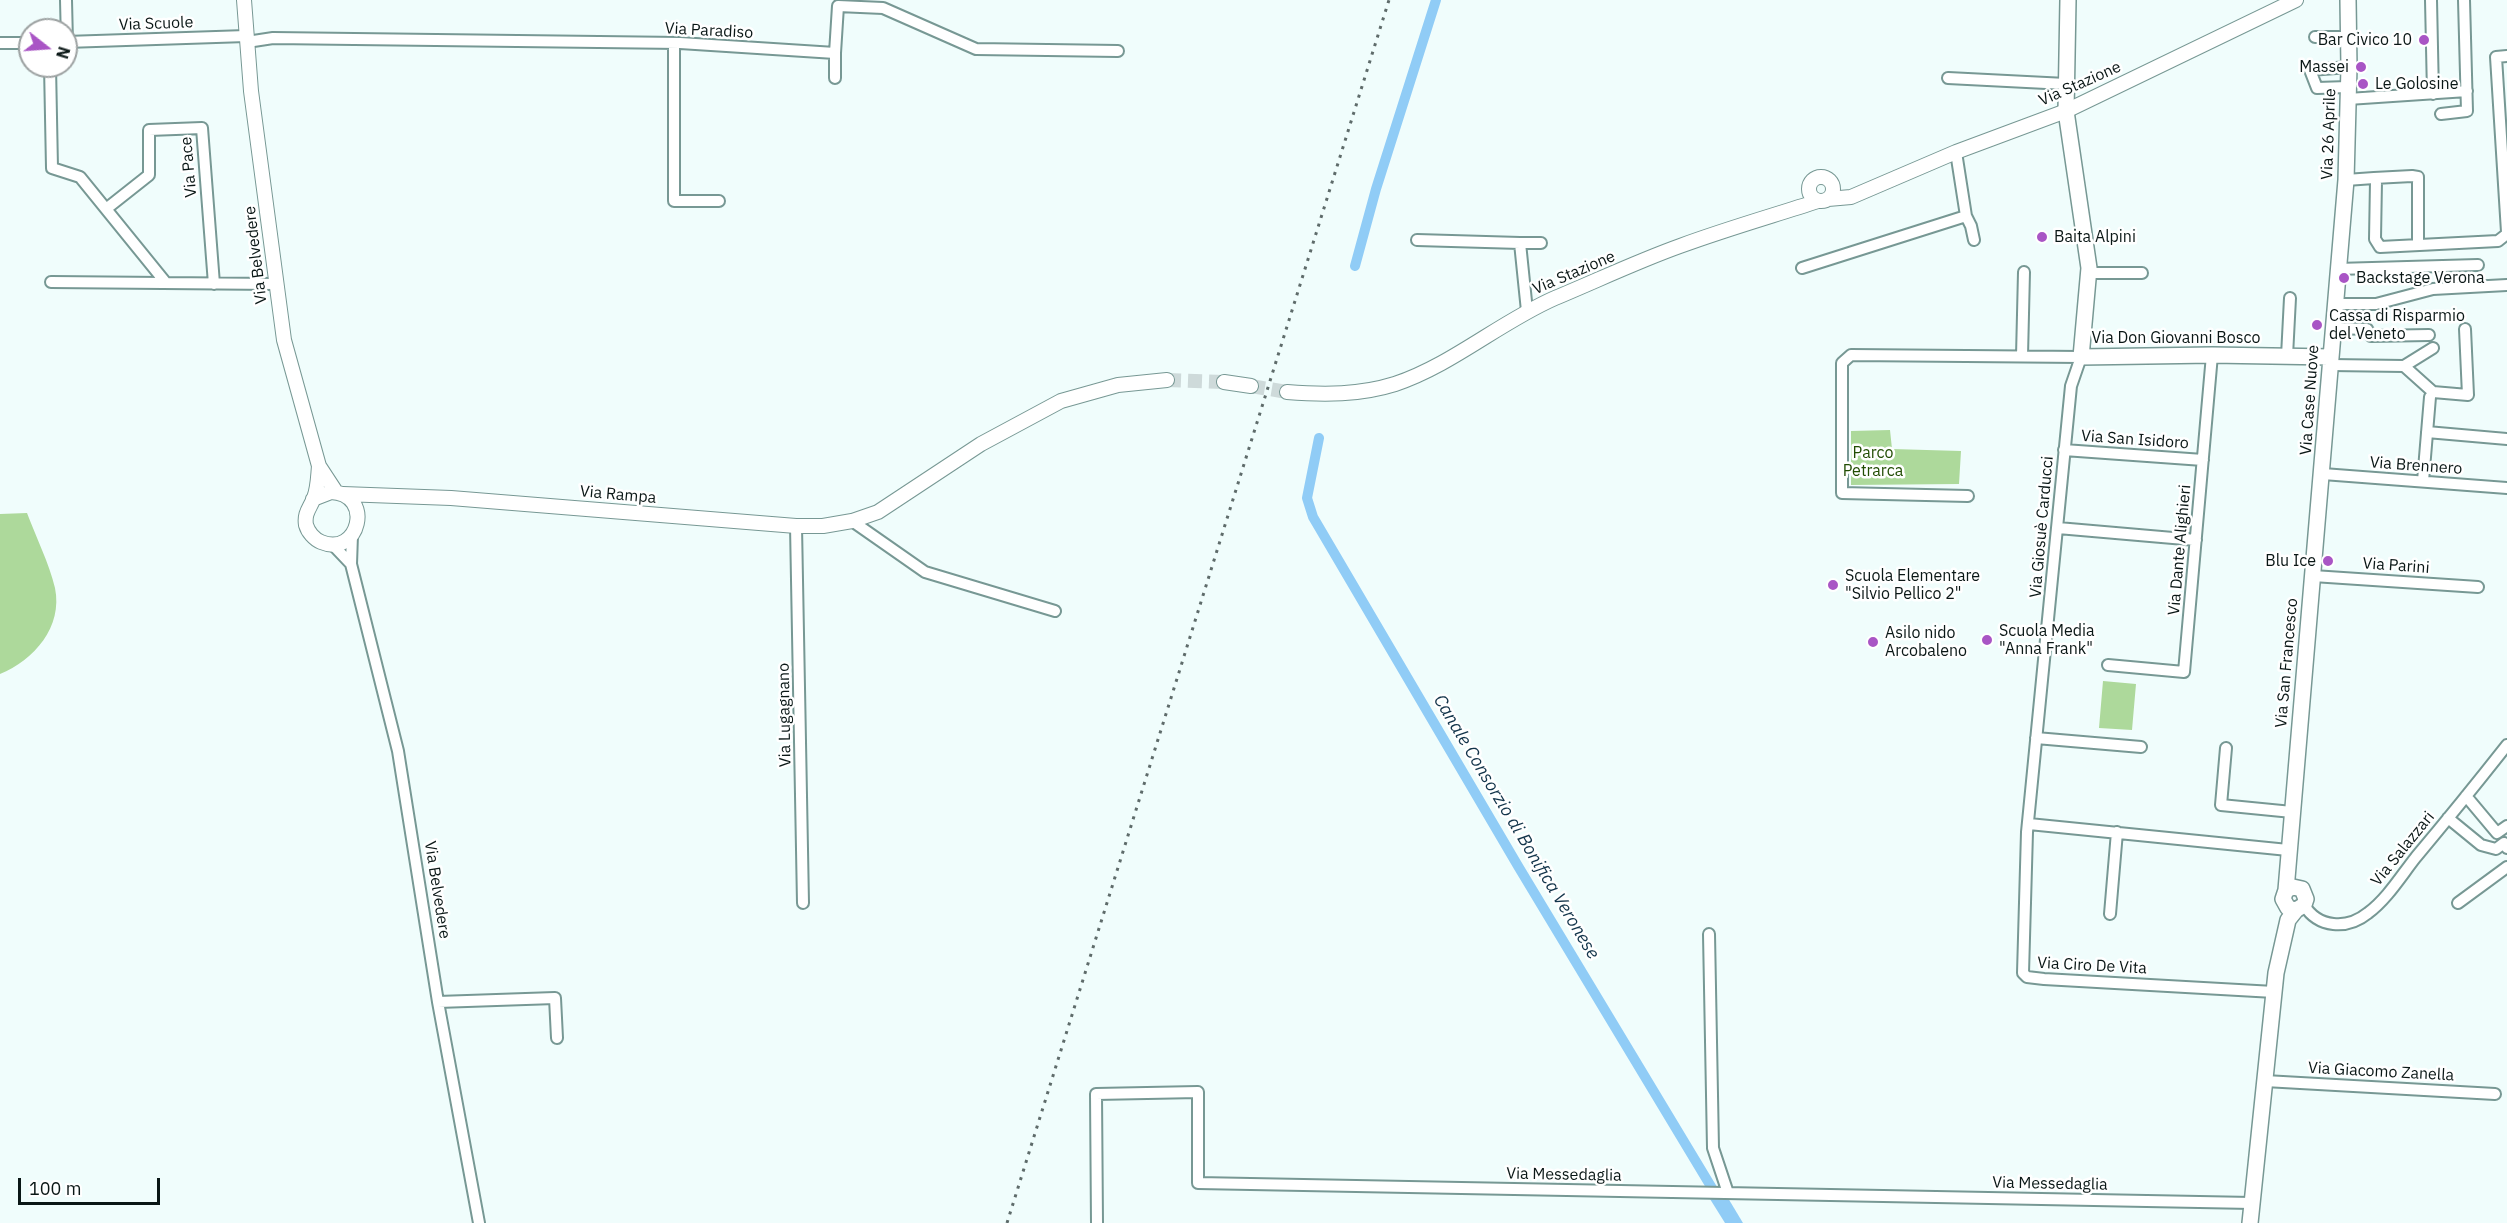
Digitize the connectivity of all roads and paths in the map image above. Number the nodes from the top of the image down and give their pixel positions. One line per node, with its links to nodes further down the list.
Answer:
1 (66, 0): 8 (street)
2 (244, 0): 11 (street, Via Belvedere)
3 (2068, 0): 23 (main road)
4 (2296, 0): 27 (street, Via Stazione)
5 (2348, 0): 9 (main road, Via 26 Aprile)
6 (2431, 0): 26 (street)
7 (2464, 0): 24 (street)
8 (66, 18)
9 (2348, 37): 10 (street); 19 (main road, Via 26 Aprile)
10 (2315, 38)
11 (247, 39): 12 (street, Via Scuole); 15 (street, Via Paradiso); 55 (street, Via Belvedere)
12 (78, 42)
13 (0, 43): 14 (street)
14 (18, 43)
15 (674, 43): 17 (street, Via Paradiso); 36 (street)
16 (1118, 51): 17 (street)
17 (835, 53): 21 (street)
18 (2507, 56): 40 (street)
19 (2349, 67): 25 (main road, Via 26 Aprile); 25 (street)
20 (50, 78): 37 (street)
21 (835, 78)
22 (1948, 78): 23 (street)
23 (2066, 84): 27 (main road)
24 (2467, 91): 26 (street); 28 (street)
25 (2348, 93): 26 (street); 31 (main road, Via 26 Aprile)
26 (2433, 94)
27 (2066, 111): 29 (street, Via Stazione); 50 (main road)
28 (2441, 114)
29 (1956, 152): 34 (street, Via Stazione); 39 (street)
30 (2374, 178): 31 (street); 45 (street); 45 (street)
31 (2346, 180): 48 (main road, Via 26 Aprile)
32 (1832, 181): 33 (street, Via Stazione); 34 (street, Via Stazione); 35 (street)
33 (1809, 188): 35 (street); 38 (street, Via Stazione)
34 (1872, 188): 35 (street, Via Stazione)
35 (1823, 200): 38 (street, Via Stazione)
36 (719, 201)
37 (106, 209): 53 (street); 54 (street, Via Pace)
38 (1775, 215): 59 (street, Via Stazione)
39 (1966, 216): 42 (street); 47 (street)
40 (2507, 233): 45 (street)
41 (1417, 240): 43 (street)
42 (1974, 240)
43 (1520, 243): 44 (street); 59 (street)
44 (1541, 243)
45 (2418, 245)
46 (2478, 265): 48 (street)
47 (1803, 268)
48 (2337, 269): 58 (main road, Via Case Nuove)
49 (2024, 272): 65 (street)
50 (2088, 273): 51 (street); 67 (main road)
51 (2142, 273)
52 (51, 282): 53 (street)
53 (166, 283): 54 (street)
54 (214, 284): 55 (street)
55 (275, 284): 79 (street, Via Belvedere)
56 (2507, 285): 58 (street)
57 (2290, 298): 66 (street)
58 (2336, 304): 60 (main road, Via Case Nuove)
59 (1527, 311): 73 (street, Via Stazione)
60 (2334, 328): 62 (street, Via Case Nuove); 68 (main road, Via Case Nuove)
61 (2465, 329): 69 (street)
62 (2429, 335)
63 (2433, 348): 69 (street)
64 (2212, 355): 66 (main road, Via Don Giovanni Bosco); 67 (main road, Via Don Giovanni Bosco); 78 (street, Via Dante Alighieri)
65 (2022, 356): 67 (street, Via Don Giovanni Bosco); 85 (street, Via Don Giovanni Bosco)
66 (2287, 356): 68 (main road, Via Don Giovanni Bosco)
67 (2081, 357): 77 (street, Via Giosuè Carducci)
68 (2331, 361): 69 (street); 80 (main road, Via Case Nuove)
69 (2404, 366)
70 (1167, 380): 88 (street, Via Rampa)
71 (1224, 382): 72 (street)
72 (1251, 386)
73 (1287, 392)
74 (2430, 397): 75 (street)
75 (2427, 432): 76 (street); 81 (street)
76 (2507, 439)
77 (2064, 450): 78 (street, Via San Isidoro); 90 (street, Via Giosuè Carducci)
78 (2203, 460): 92 (street, Via Dante Alighieri)
79 (319, 466): 83 (street, Via Belvedere); 86 (street, Via Belvedere)
80 (2323, 474): 81 (street, Via Brennero); 95 (main road, Via San Francesco)
81 (2423, 481): 82 (street, Via Brennero)
82 (2507, 488)
83 (339, 493): 84 (street, Via Rampa); 86 (street); 87 (street, Via Belvedere)
84 (382, 495): 87 (street); 89 (street, Via Rampa)
85 (1968, 496)
86 (313, 499): 93 (street, Via Belvedere)
87 (358, 517): 91 (street, Via Belvedere)
88 (852, 522): 89 (street, Via Rampa); 97 (street)
89 (796, 526): 114 (street, Via Lugagnano)
90 (2058, 528): 92 (street); 99 (street, Via Giosuè Carducci)
91 (351, 535): 93 (street); 94 (street, Via Belvedere)
92 (2196, 540): 98 (street, Via Dante Alighieri)
93 (332, 544): 94 (street, Via Belvedere)
94 (351, 564): 119 (street, Via Belvedere)
95 (2313, 576): 96 (street, Via Parini); 104 (main road, Via San Francesco)
96 (2478, 587)
97 (1055, 611)
98 (2108, 665)
99 (2036, 738): 101 (street); 106 (street, Via Giosuè Carducci)
100 (2507, 746): 103 (street, Via Salazzari)
101 (2141, 747)
102 (2226, 748): 104 (street)
103 (2466, 796): 105 (street, Via Salazzari); 109 (street)
104 (2292, 812): 111 (main road, Via San Francesco)
105 (2448, 818): 110 (street); 113 (street, Via Salazzari)
106 (2029, 824): 108 (street); 118 (street, Via Ciro De Vita)
107 (2507, 826): 109 (street)
108 (2117, 832): 111 (street); 116 (street)
109 (2497, 833): 110 (street)
110 (2505, 845)
111 (2288, 853): 113 (main road, Via San Francesco)
112 (2507, 867): 115 (street)
113 (2293, 899): 118 (main road, Via San Francesco)
114 (803, 903)
115 (2458, 903)
116 (2110, 914)
117 (1709, 934): 123 (street)
118 (2274, 992): 121 (main road, Via San Francesco)
119 (438, 1002): 120 (street); 125 (street, Via Belvedere)
120 (557, 1038)
121 (2265, 1081): 122 (street, Via Giacomo Zanella); 124 (main road, Via San Francesco)
122 (2495, 1094)
123 (1728, 1193): 124 (street, Via Messedaglia); 126 (street, Via Messedaglia)
124 (2252, 1203): 127 (main road, Via San Francesco)
125 (479, 1223)
126 (1097, 1223)
127 (2250, 1223)

